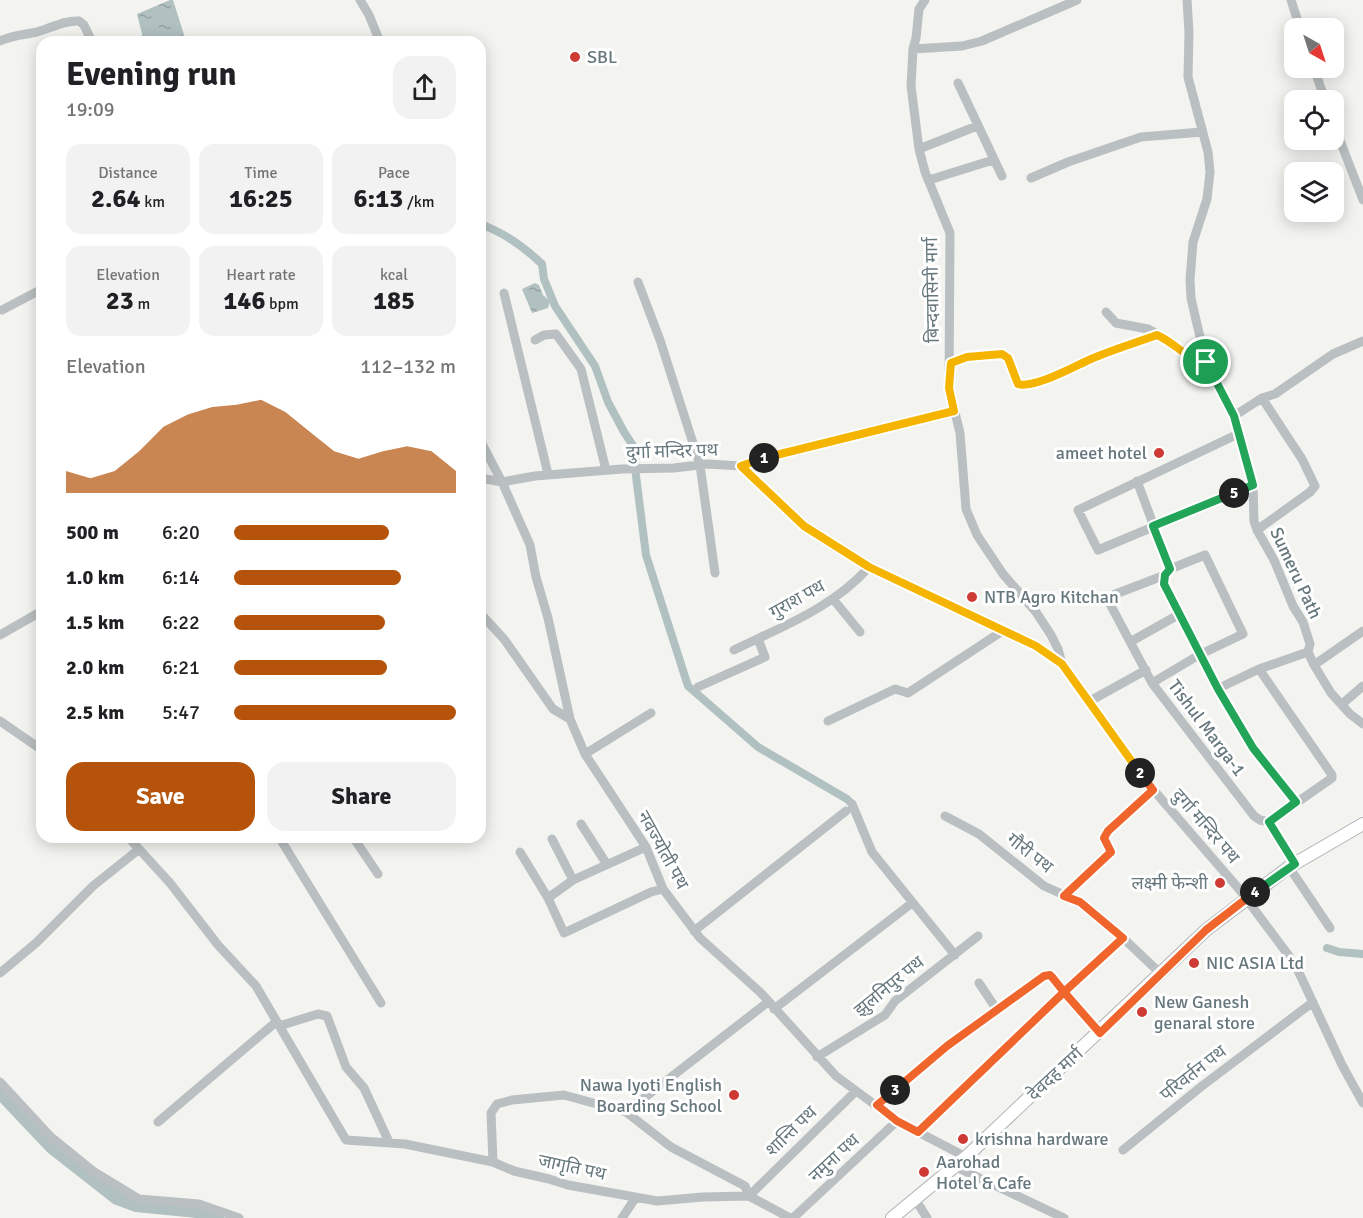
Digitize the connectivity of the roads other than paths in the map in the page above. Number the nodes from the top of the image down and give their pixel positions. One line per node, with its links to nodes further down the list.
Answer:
1 (360, 0): 8 (street)
2 (924, 0): 10 (street, बिन्दवासिनी मार्ग)
3 (1077, 0): 10 (street)
4 (1187, 0): 13 (street, Sumeru Path)
5 (1291, 0): 6 (street)
6 (1297, 18)
7 (89, 36): 9 (street)
8 (378, 36)
9 (0, 41)
10 (913, 48): 14 (street, बिन्दवासिनी मार्ग)
11 (958, 83): 12 (street)
12 (977, 126): 14 (street); 16 (street)
13 (1202, 132): 18 (street); 29 (street, Sumeru Path)
14 (919, 149): 19 (street, बिन्दवासिनी मार्ग)
15 (1344, 150): 20 (street)
16 (993, 160): 17 (street); 19 (street)
17 (1002, 176)
18 (1031, 178)
19 (929, 180): 30 (street, बिन्दवासिनी मार्ग)
20 (1363, 200)
21 (638, 282): 36 (street)
22 (36, 292): 24 (street)
23 (504, 293): 39 (street)
24 (2, 310)
25 (1106, 312): 26 (street)
26 (1157, 335): 29 (street); 30 (street)
27 (535, 340): 38 (street)
28 (1363, 341): 31 (street)
29 (1206, 362): 33 (street, Sumeru Path)
30 (951, 363): 32 (street, बिन्दवासिनी मार्ग)
31 (1262, 398): 33 (street); 45 (street)
32 (954, 411): 37 (street); 62 (street, बिन्दवासिनी मार्ग)
33 (1234, 416): 34 (street, Sumeru Path)
34 (1238, 434): 41 (street); 43 (street, Sumeru Path)
35 (486, 451): 42 (street, नवज्योती पथ)
36 (700, 465): 37 (street, दुर्गा मन्दिर पथ); 38 (street, दुर्गा मन्दिर पथ); 48 (street)
37 (741, 466): 46 (street, दुर्गा मन्दिर पथ)
38 (606, 470): 39 (street, दुर्गा मन्दिर पथ)
39 (548, 474): 42 (street, दुर्गा मन्दिर पथ)
40 (486, 479): 42 (street)
41 (1137, 481): 44 (street); 44 (street)
42 (502, 482): 73 (street, नवज्योती पथ)
43 (1253, 485): 44 (street); 45 (street, Sumeru Path)
44 (1153, 526): 47 (street)
45 (1257, 530): 60 (street, Sumeru Path)
46 (869, 567): 49 (street, गुराश पथ); 53 (street, दुर्गा मन्दिर पथ)
47 (1168, 572): 51 (street); 58 (street, Tishul Marga-1); 61 (street)
48 (715, 573)
49 (833, 599): 55 (street); 57 (street, गुराश पथ)
50 (36, 614): 56 (street)
51 (1178, 615): 58 (street); 61 (street)
52 (486, 620): 73 (street)
53 (1004, 630): 62 (street, दुर्गा मन्दिर पथ); 75 (street)
54 (1363, 631): 63 (street)
55 (860, 632)
56 (0, 635)
57 (758, 639): 59 (street, गुराश पथ); 68 (street)
58 (1130, 642): 65 (street, Tishul Marga-1)
59 (734, 650)
60 (1308, 651): 63 (street, Sumeru Path); 64 (street)
61 (1199, 655): 66 (street); 69 (street)
62 (1062, 664): 70 (street, दुर्गा मन्दिर पथ)
63 (1314, 665): 71 (street, Sumeru Path)
64 (1259, 669): 69 (street); 80 (street)
65 (1146, 670): 66 (street, Tishul Marga-1); 70 (street)
66 (1152, 683): 82 (street, Tishul Marga-1)
67 (1363, 686): 71 (street)
68 (698, 687)
69 (1218, 689): 80 (street)
70 (1090, 701): 79 (street, दुर्गा मन्दिर पथ)
71 (1342, 704): 76 (street, Sumeru Path)
72 (651, 713): 78 (street)
73 (570, 719): 78 (street, नवज्योती पथ)
74 (0, 721): 77 (street)
75 (828, 721)
76 (1363, 724)
77 (36, 746)
78 (585, 754): 89 (street, नवज्योती पथ)
79 (1153, 790): 97 (street); 99 (street, दुर्गा मन्दिर पथ)
80 (1296, 802): 82 (street)
81 (945, 816): 97 (street, गौरी पथ)
82 (1269, 822): 93 (street)
83 (581, 824): 92 (street)
84 (1363, 824): 93 (main road, देवदह मार्ग)
85 (552, 839): 95 (street)
86 (133, 843): 90 (street)
87 (283, 843): 111 (street)
88 (357, 843): 94 (street)
89 (646, 847): 92 (street); 96 (street, नवज्योती पथ)
90 (138, 850): 106 (street); 114 (street)
91 (520, 852): 98 (street)
92 (606, 863): 95 (street)
93 (1292, 866): 99 (main road, देवदह मार्ग); 101 (street)
94 (378, 874)
95 (573, 880): 98 (street)
96 (663, 889): 98 (street); 102 (street, नवज्योती पथ)
97 (1064, 896): 104 (street, गौरी पथ)
98 (548, 898)
99 (1246, 898): 107 (main road, देवदह मार्ग); 110 (street, दुर्गा मन्दिर पथ)
100 (912, 903): 102 (street); 105 (street); 112 (street)
101 (1330, 928)
102 (694, 931): 112 (street, नवज्योती पथ)
103 (978, 936): 105 (street, झुलनिपुर पथ)
104 (1123, 938): 107 (street, गौरी पथ); 109 (street)
105 (955, 955): 116 (street, झुलनिपुर पथ)
106 (0, 973)
107 (1160, 973): 115 (main road, देवदह मार्ग)
108 (980, 983): 113 (street)
109 (1064, 992): 113 (street); 115 (street); 124 (street)
110 (1313, 1002): 119 (street, दुर्गा मन्दिर पथ); 126 (street, परिवर्तन पथ)
111 (381, 1003)
112 (771, 1006): 116 (street, नवज्योती पथ); 121 (street)
113 (997, 1010): 120 (street)
114 (278, 1024): 123 (street); 125 (street, जागृति पथ); 125 (street)
115 (1100, 1033): 127 (main road, देवदह मार्ग)
116 (817, 1057): 118 (street, नवज्योती पथ)
117 (0, 1082): 133 (street)
118 (856, 1091): 120 (street, नवज्योती पथ); 130 (street, शान्ति पथ)
119 (1363, 1102)
120 (877, 1105): 122 (street, नवज्योती पथ)
121 (626, 1112): 128 (street); 130 (street)
122 (897, 1121): 124 (street, नवज्योती पथ); 135 (street, नमुना पथ)
123 (158, 1122)
124 (918, 1132): 127 (street, नवज्योती पथ)
125 (389, 1142): 128 (street, जागृति पथ)
126 (1123, 1150)
127 (966, 1157): 129 (main road, देवदह मार्ग)
128 (493, 1162): 131 (street, जागृति पथ)
129 (954, 1166): 132 (main road, देवदह मार्ग); 138 (street)
130 (749, 1196): 131 (street, जागृति पथ); 135 (street, जागृति पथ)
131 (636, 1197): 134 (street)
132 (915, 1199): 136 (main road, देवदह मार्ग); 137 (street)
133 (239, 1218)
134 (622, 1218)
135 (791, 1218)
136 (892, 1218)
137 (927, 1218)
138 (1064, 1218)

